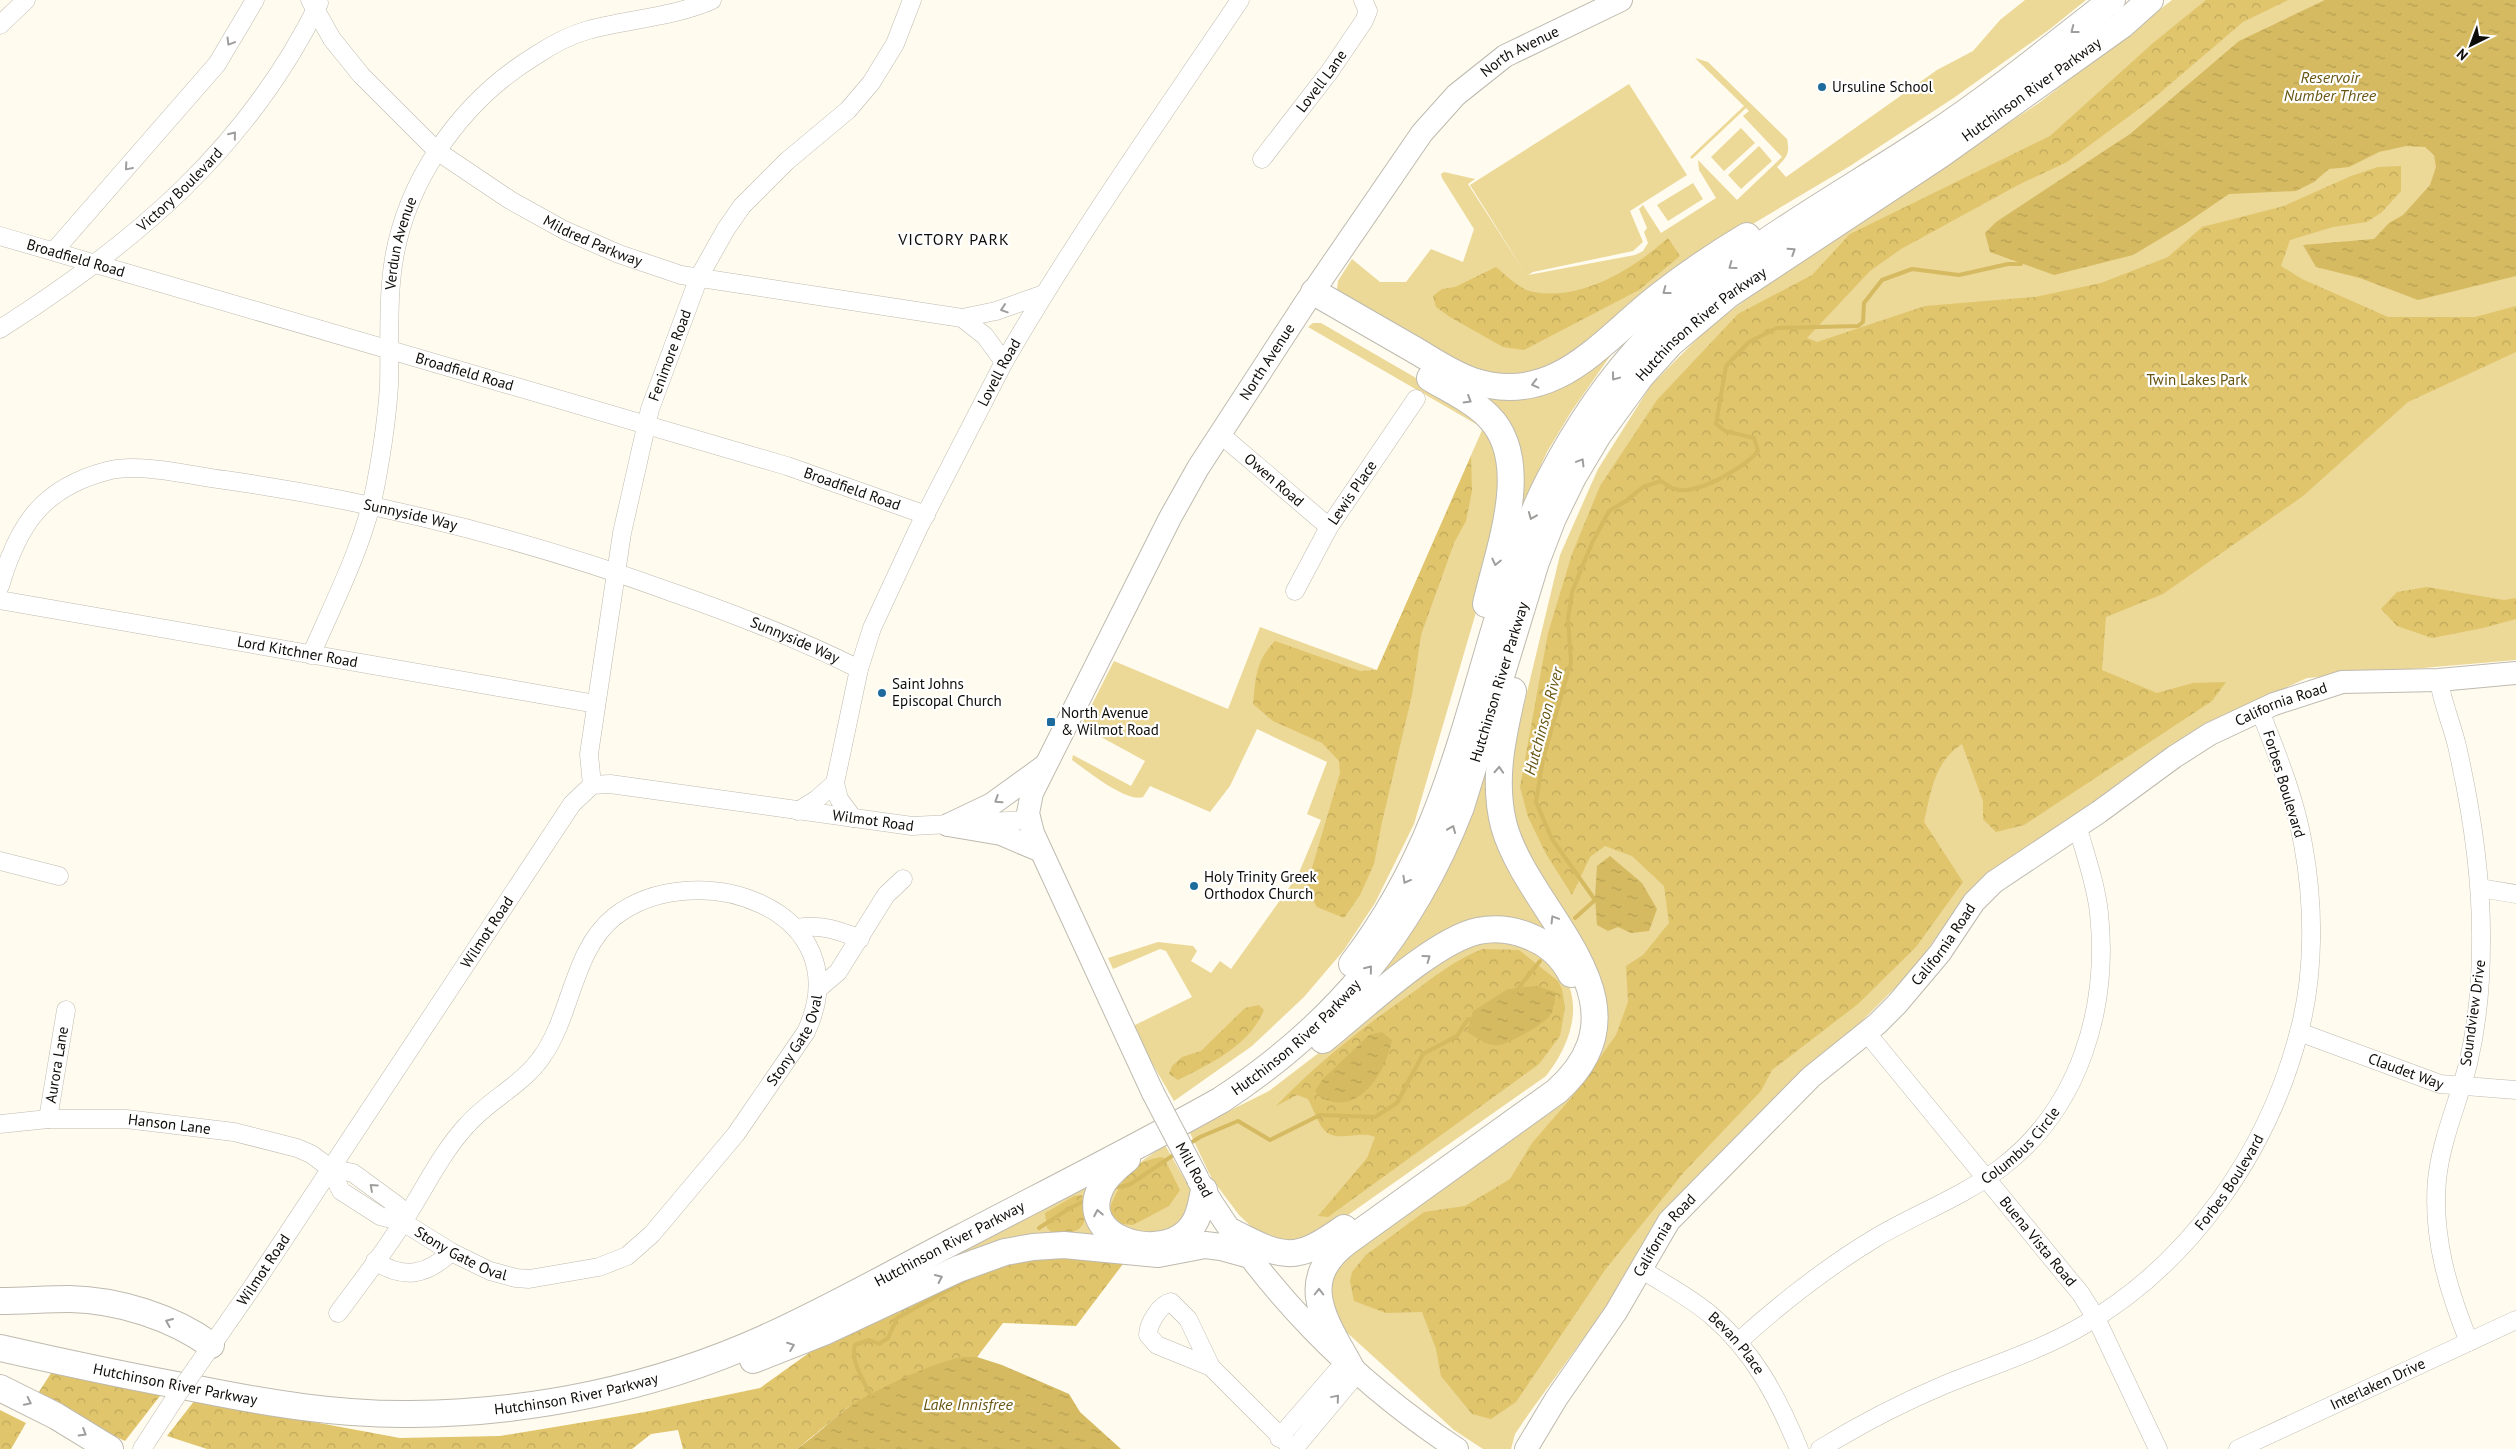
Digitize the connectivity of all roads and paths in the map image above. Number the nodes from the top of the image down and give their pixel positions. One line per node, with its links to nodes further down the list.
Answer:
1 (26, 0): 11 (street)
2 (256, 0): 16 (street, one-way to 16)
3 (712, 0): 13 (street, Verdun Avenue)
4 (912, 0): 18 (street, Fenimore Road)
5 (1240, 0): 19 (street, Lovell Road)
6 (1363, 0): 14 (street, Lovell Lane)
7 (1621, 0): 20 (main road, North Avenue)
8 (2112, 0): 12 (highway, Hutchinson River Parkway, one-way to 12)
9 (2150, 0): 28 (highway, Hutchinson River Parkway, one-way to 9)
10 (315, 3): 13 (street, Mildred Parkway); 17 (street, Victory Boulevard, one-way to 10)
11 (3, 18)
12 (1949, 124): 20 (highway, one-way to 20); 42 (highway, Hutchinson River Parkway, one-way to 42)
13 (437, 151): 18 (street, Mildred Parkway); 23 (street, Verdun Avenue)
14 (1262, 159)
15 (0, 236): 16 (street, Broadfield Road)
16 (54, 251): 17 (street, Broadfield Road)
17 (96, 264): 22 (street, Victory Boulevard); 23 (street, Broadfield Road)
18 (699, 276): 21 (street, Mildred Parkway); 26 (street, Fenimore Road)
19 (1044, 294): 21 (street, Mildred Parkway, one-way to 21); 24 (street, Lovell Road)
20 (1309, 298): 27 (main road, North Avenue); 42 (highway, one-way to 42)
21 (962, 318): 24 (street, Mildred Parkway)
22 (0, 329)
23 (390, 352): 26 (street, Broadfield Road); 29 (street, Verdun Avenue)
24 (1004, 362): 30 (street, Lovell Road)
25 (1416, 400): 31 (street, Lewis Place)
26 (647, 424): 30 (street, Broadfield Road); 32 (street, Fenimore Road)
27 (1220, 434): 31 (street, Owen Road); 43 (main road, North Avenue)
28 (1561, 499): 65 (highway, Hutchinson River Parkway, one-way to 28); 88 (highway, one-way to 28)
29 (371, 505): 32 (street, Sunnyside Way); 33 (street, Sunnyside Way); 36 (street, Verdun Avenue)
30 (926, 515): 37 (street, Lovell Road)
31 (1329, 527): 34 (street, Lewis Place)
32 (617, 572): 37 (street, Sunnyside Way); 40 (street, Fenimore Road)
33 (0, 586)
34 (1295, 591)
35 (0, 600): 36 (street, Lord Kitchner Road)
36 (311, 655): 40 (street, Lord Kitchner Road)
37 (859, 669): 44 (street, Lovell Road)
38 (2516, 673): 39 (main road, California Road)
39 (2439, 680): 41 (main road, California Road); 55 (street, Soundview Drive)
40 (596, 704): 45 (street, Fenimore Road)
41 (2260, 711): 50 (main road, California Road); 62 (street, Forbes Boulevard)
42 (1462, 738): 82 (highway, Hutchinson River Parkway, one-way to 82)
43 (1046, 765): 48 (main road, North Avenue); 49 (main road, one-way to 49)
44 (835, 783): 46 (street); 47 (street)
45 (592, 785): 46 (street, Wilmot Road); 69 (street, Wilmot Road)
46 (798, 811): 47 (street, Wilmot Road)
47 (853, 818): 49 (street, Wilmot Road)
48 (1029, 820): 49 (street, Wilmot Road); 51 (main road, Mill Road)
49 (948, 825): 51 (main road)
50 (2077, 825): 61 (main road, California Road); 70 (street, Columbus Circle)
51 (1041, 851): 71 (main road, Mill Road, bridge)
52 (0, 862): 53 (street)
53 (59, 876)
54 (903, 879): 58 (street)
55 (2480, 888): 56 (street); 63 (street, Soundview Drive)
56 (2516, 894)
57 (797, 928): 58 (street); 59 (street, Stony Gate Oval); 72 (street, Stony Gate Oval)
58 (860, 939): 59 (street)
59 (818, 989): 74 (street, Stony Gate Oval)
60 (66, 1010): 66 (street, Aurora Lane)
61 (1866, 1032): 70 (street, Buena Vista Road); 77 (main road, California Road)
62 (2299, 1032): 63 (street, Claudet Way); 80 (street, Forbes Boulevard)
63 (2460, 1086): 64 (street, Claudet Way); 84 (street, Soundview Drive)
64 (2516, 1090)
65 (1215, 1103): 68 (highway, Hutchinson River Parkway); 73 (highway, one-way to 73)
66 (48, 1119): 67 (street, Hanson Lane); 69 (street, Hanson Lane)
67 (0, 1124)
68 (1152, 1137): 71 (highway, one-way to 68); 90 (highway, Hutchinson River Parkway)
69 (330, 1168): 72 (street, Stony Gate Oval); 85 (street, Wilmot Road)
70 (1986, 1178): 80 (street, Buena Vista Road); 83 (street, Columbus Circle)
71 (1201, 1184): 73 (main road, Mill Road)
72 (403, 1222): 74 (street, Stony Gate Oval); 76 (street)
73 (1232, 1232): 75 (main road, Mill Road)
74 (451, 1252): 76 (street)
75 (1250, 1255): 88 (main road, Mill Road); 90 (highway, one-way to 75)
76 (376, 1261): 79 (street)
77 (1641, 1269): 83 (street, Bevan Place); 97 (main road, California Road)
78 (0, 1301): 85 (highway, one-way to 78)
79 (338, 1313)
80 (2096, 1318): 99 (street, Forbes Boulevard); 100 (street, Buena Vista Road)
81 (2516, 1320): 84 (street, Interlaken Drive)
82 (0, 1333)
83 (1738, 1342): 98 (street, Bevan Place)
84 (2469, 1342): 101 (street, Interlaken Drive)
85 (211, 1345): 94 (street, Wilmot Road, bridge)
86 (0, 1348): 90 (highway, Hutchinson River Parkway)
87 (1211, 1367): 92 (street)
88 (1351, 1368): 91 (street); 96 (main road, Mill Road)
89 (0, 1388): 93 (highway, one-way to 93)
90 (558, 1402)
91 (1316, 1409): 92 (street); 95 (street)
92 (1280, 1438): 95 (street)
93 (110, 1449)
94 (142, 1449)
95 (1294, 1449)
96 (1457, 1449)
97 (1526, 1449)
98 (1799, 1449)
99 (1820, 1449)
100 (2158, 1449)
101 (2238, 1449)

